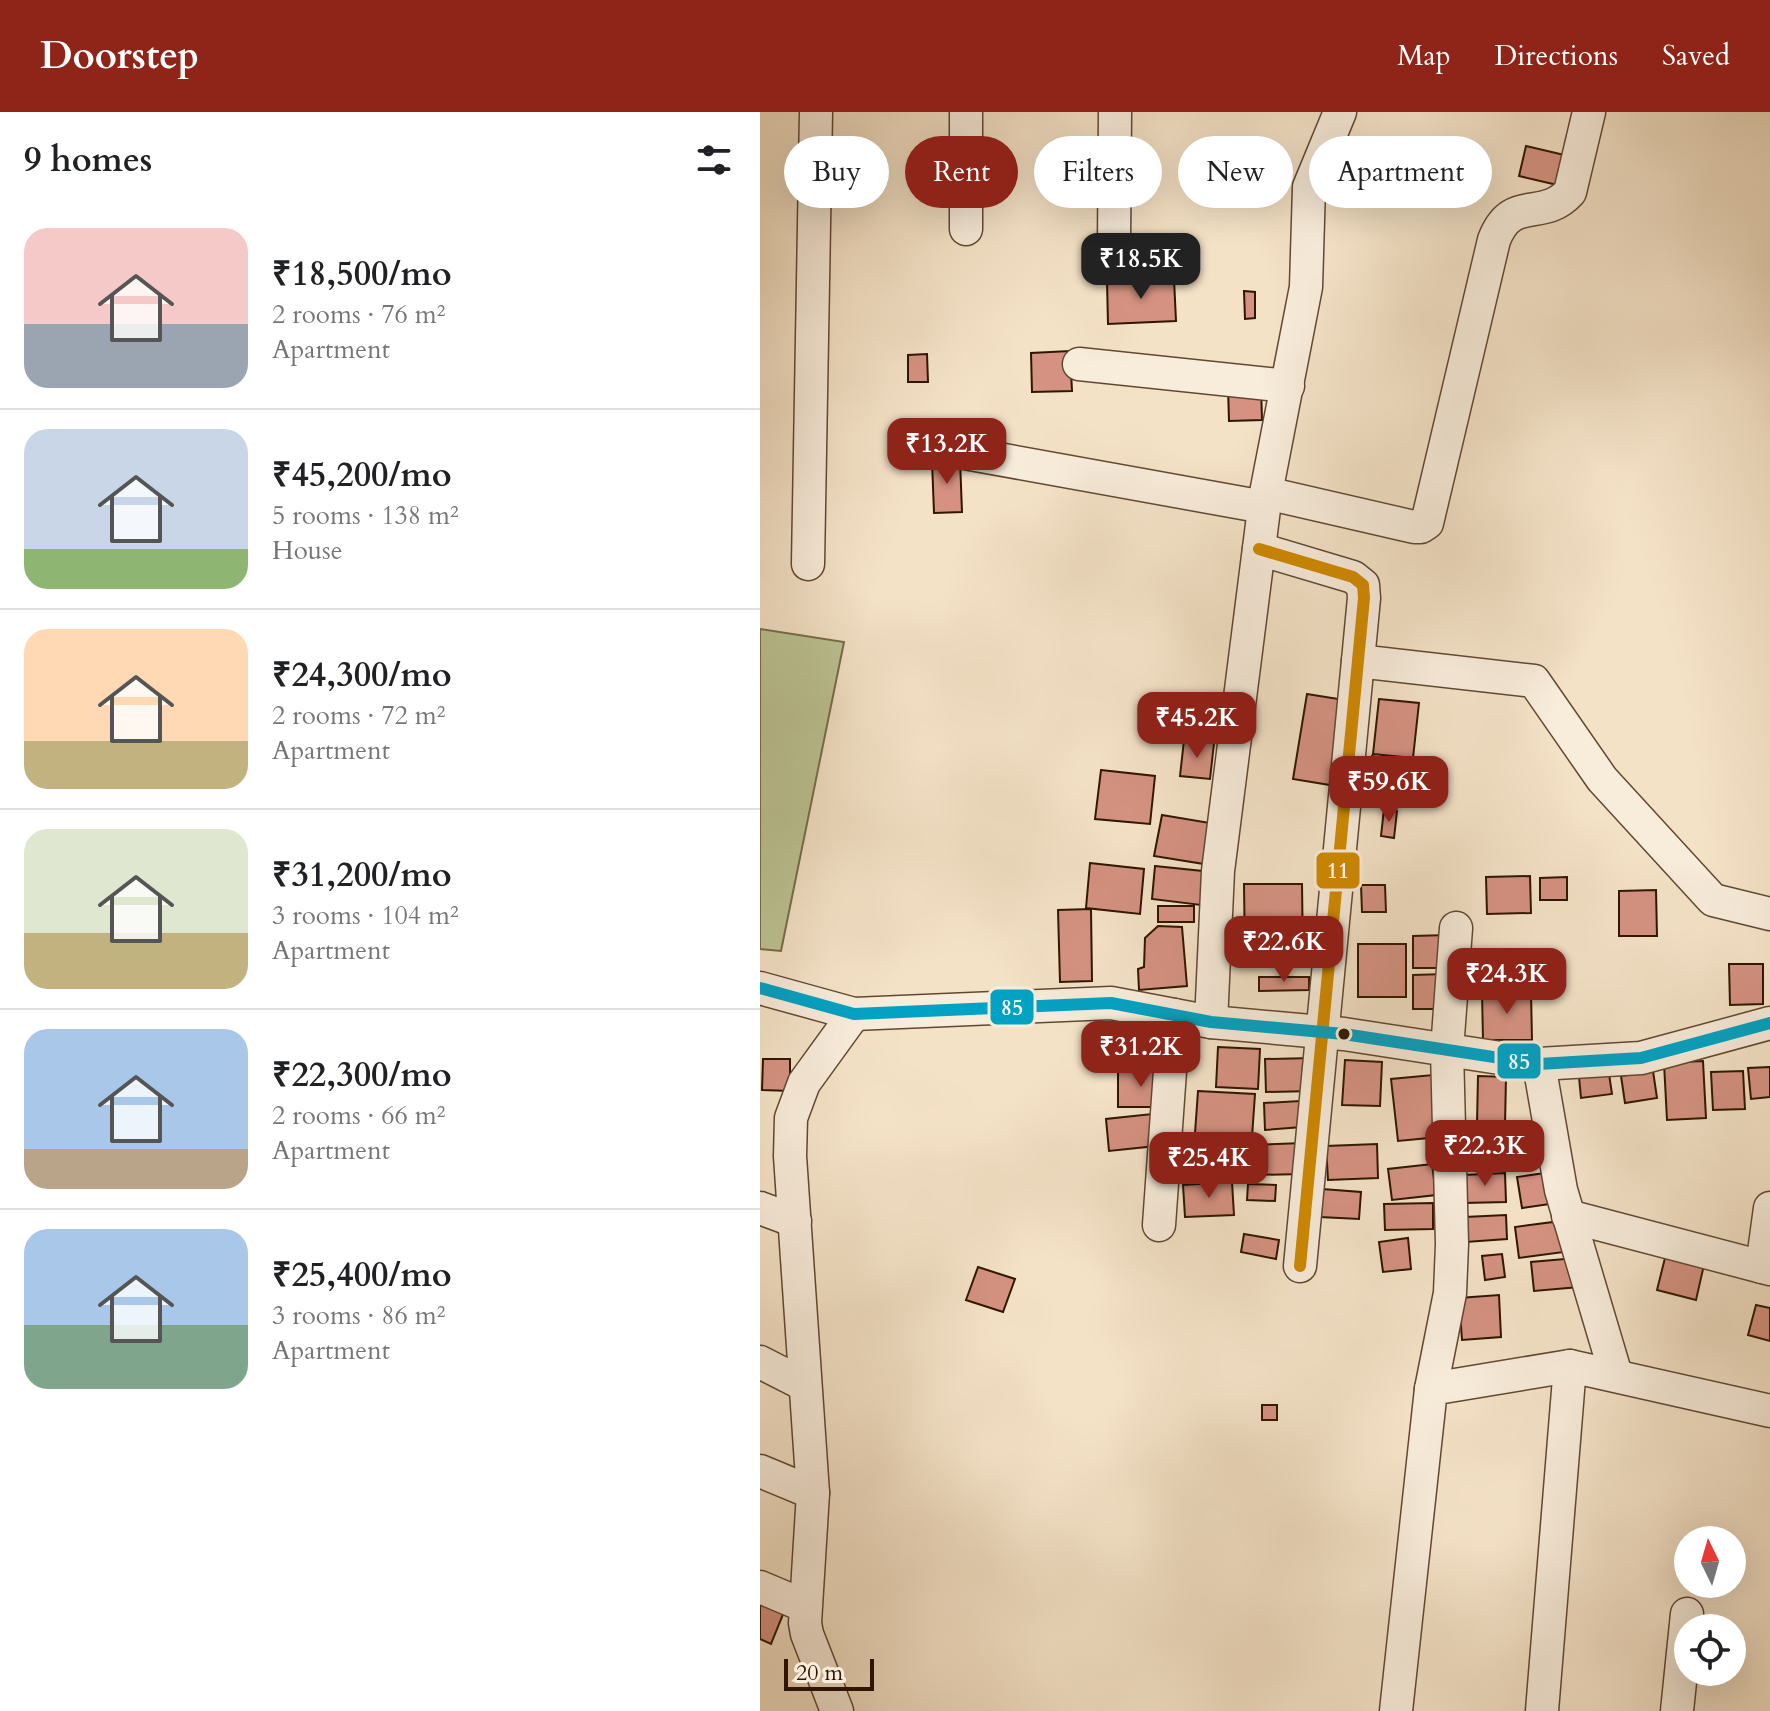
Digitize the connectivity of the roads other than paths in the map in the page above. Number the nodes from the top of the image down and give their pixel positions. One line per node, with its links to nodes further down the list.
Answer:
1 (816, 112): 13 (street)
2 (966, 112): 6 (street)
3 (1115, 112): 7 (street)
4 (1340, 112): 9 (street)
5 (1589, 112): 11 (street)
6 (966, 229)
7 (1114, 246)
8 (1079, 364): 9 (street)
9 (1288, 386): 11 (street)
10 (926, 446): 11 (street)
11 (1265, 500): 12 (street)
12 (1259, 549): 14 (street); 20 (street)
13 (808, 564)
14 (1358, 661): 15 (street); 22 (street)
15 (1770, 914)
16 (1456, 928): 23 (street)
17 (760, 988): 18 (street)
18 (854, 1014): 19 (street); 28 (street)
19 (1174, 1015): 20 (street); 29 (street)
20 (1211, 1022): 22 (street)
21 (1770, 1023): 24 (street)
22 (1321, 1033): 23 (street); 30 (street)
23 (1447, 1050): 24 (street); 36 (street)
24 (1539, 1064): 27 (street)
25 (760, 1208): 28 (street)
26 (1770, 1208): 31 (street)
27 (1568, 1216): 31 (street); 34 (street)
28 (795, 1221): 35 (street)
29 (1159, 1225)
30 (1300, 1266)
31 (1766, 1268)
32 (760, 1362): 35 (street)
33 (1570, 1366): 34 (street); 36 (street); 45 (street)
34 (1616, 1375): 37 (street)
35 (805, 1385): 39 (street)
36 (1431, 1389): 44 (street)
37 (1770, 1411)
38 (760, 1471): 39 (street)
39 (813, 1493): 41 (street)
40 (760, 1587): 41 (street)
41 (805, 1606): 43 (street)
42 (1680, 1686): 46 (street)
43 (837, 1711)
44 (1396, 1711)
45 (1542, 1711)
46 (1677, 1711)

